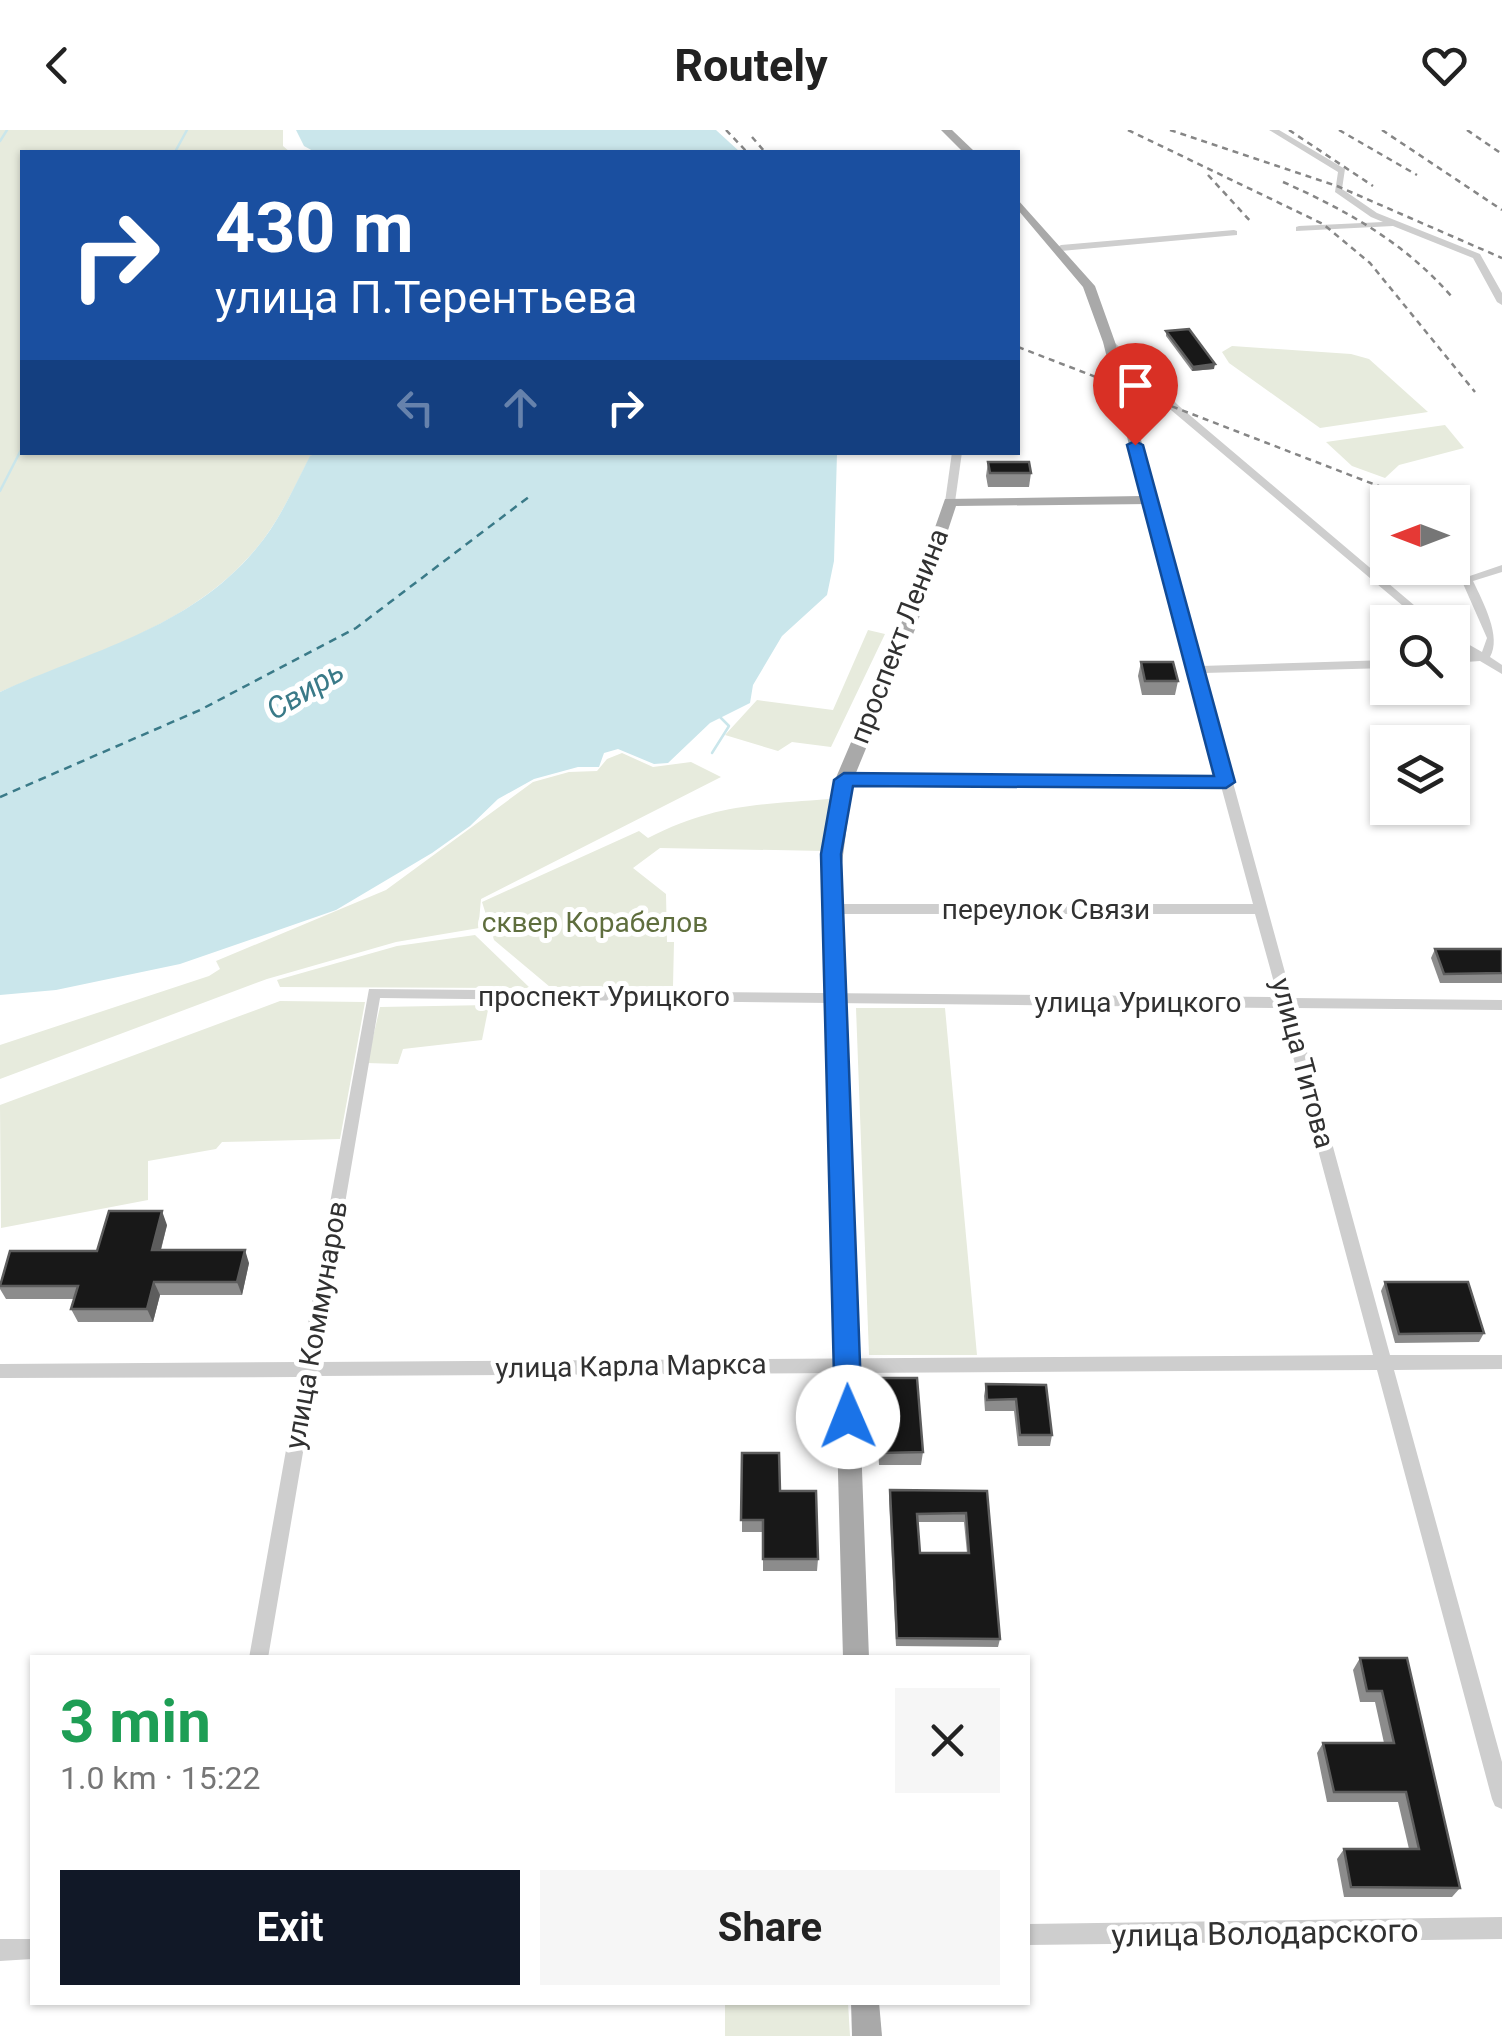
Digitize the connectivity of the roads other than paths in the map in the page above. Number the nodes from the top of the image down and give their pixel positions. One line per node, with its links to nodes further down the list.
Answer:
1 (946, 130): 3 (main road)
2 (1273, 130): 5 (street)
3 (967, 150)
4 (1020, 205): 8 (main road, улица Титова)
5 (1395, 224): 6 (street); 9 (street)
6 (1299, 229)
7 (1234, 233): 8 (street)
8 (1061, 248): 10 (main road, улица Титова)
9 (1502, 302)
10 (1109, 342): 12 (main road, улица Титова); 15 (street)
11 (957, 455): 13 (street, проспект Ленина)
12 (1150, 500): 13 (main road); 20 (street, улица Титова)
13 (950, 502): 22 (main road, проспект Ленина)
14 (1502, 568): 17 (street)
15 (1407, 605)
16 (1470, 648): 17 (street)
17 (1484, 656): 18 (street); 21 (street)
18 (1470, 657)
19 (1370, 665): 20 (street)
20 (1197, 670): 23 (street, улица Титова)
21 (1502, 670)
22 (844, 780): 23 (street); 24 (main road, проспект Ленина)
23 (1226, 782): 25 (street, улица Титова)
24 (832, 909): 25 (street, переулок Связи); 27 (main road, проспект Ленина)
25 (1260, 909): 28 (street, улица Титова)
26 (374, 994): 27 (street, проспект Урицкого); 33 (street, улица Коммунаров)
27 (834, 1000): 28 (street, улица Урицкого); 32 (main road, проспект Ленина)
28 (1287, 1002): 29 (street, улица Урицкого); 30 (street, улица Титова)
29 (1502, 1006)
30 (1383, 1362): 31 (street, улица Карла Маркса); 32 (street, улица Карла Маркса); 37 (street, улица Титова)
31 (1502, 1362)
32 (847, 1364): 33 (street, улица Карла Маркса); 36 (main road, проспект Ленина)
33 (308, 1368): 34 (street, улица Карла Маркса); 35 (street, улица Коммунаров)
34 (0, 1372)
35 (259, 1655)
36 (856, 1655)
37 (1502, 1800)
38 (1502, 1928): 39 (street, улица Володарского)
39 (1030, 1935)
40 (30, 1949): 41 (street)
41 (0, 1950)
42 (865, 2005): 43 (main road)
43 (866, 2036)

